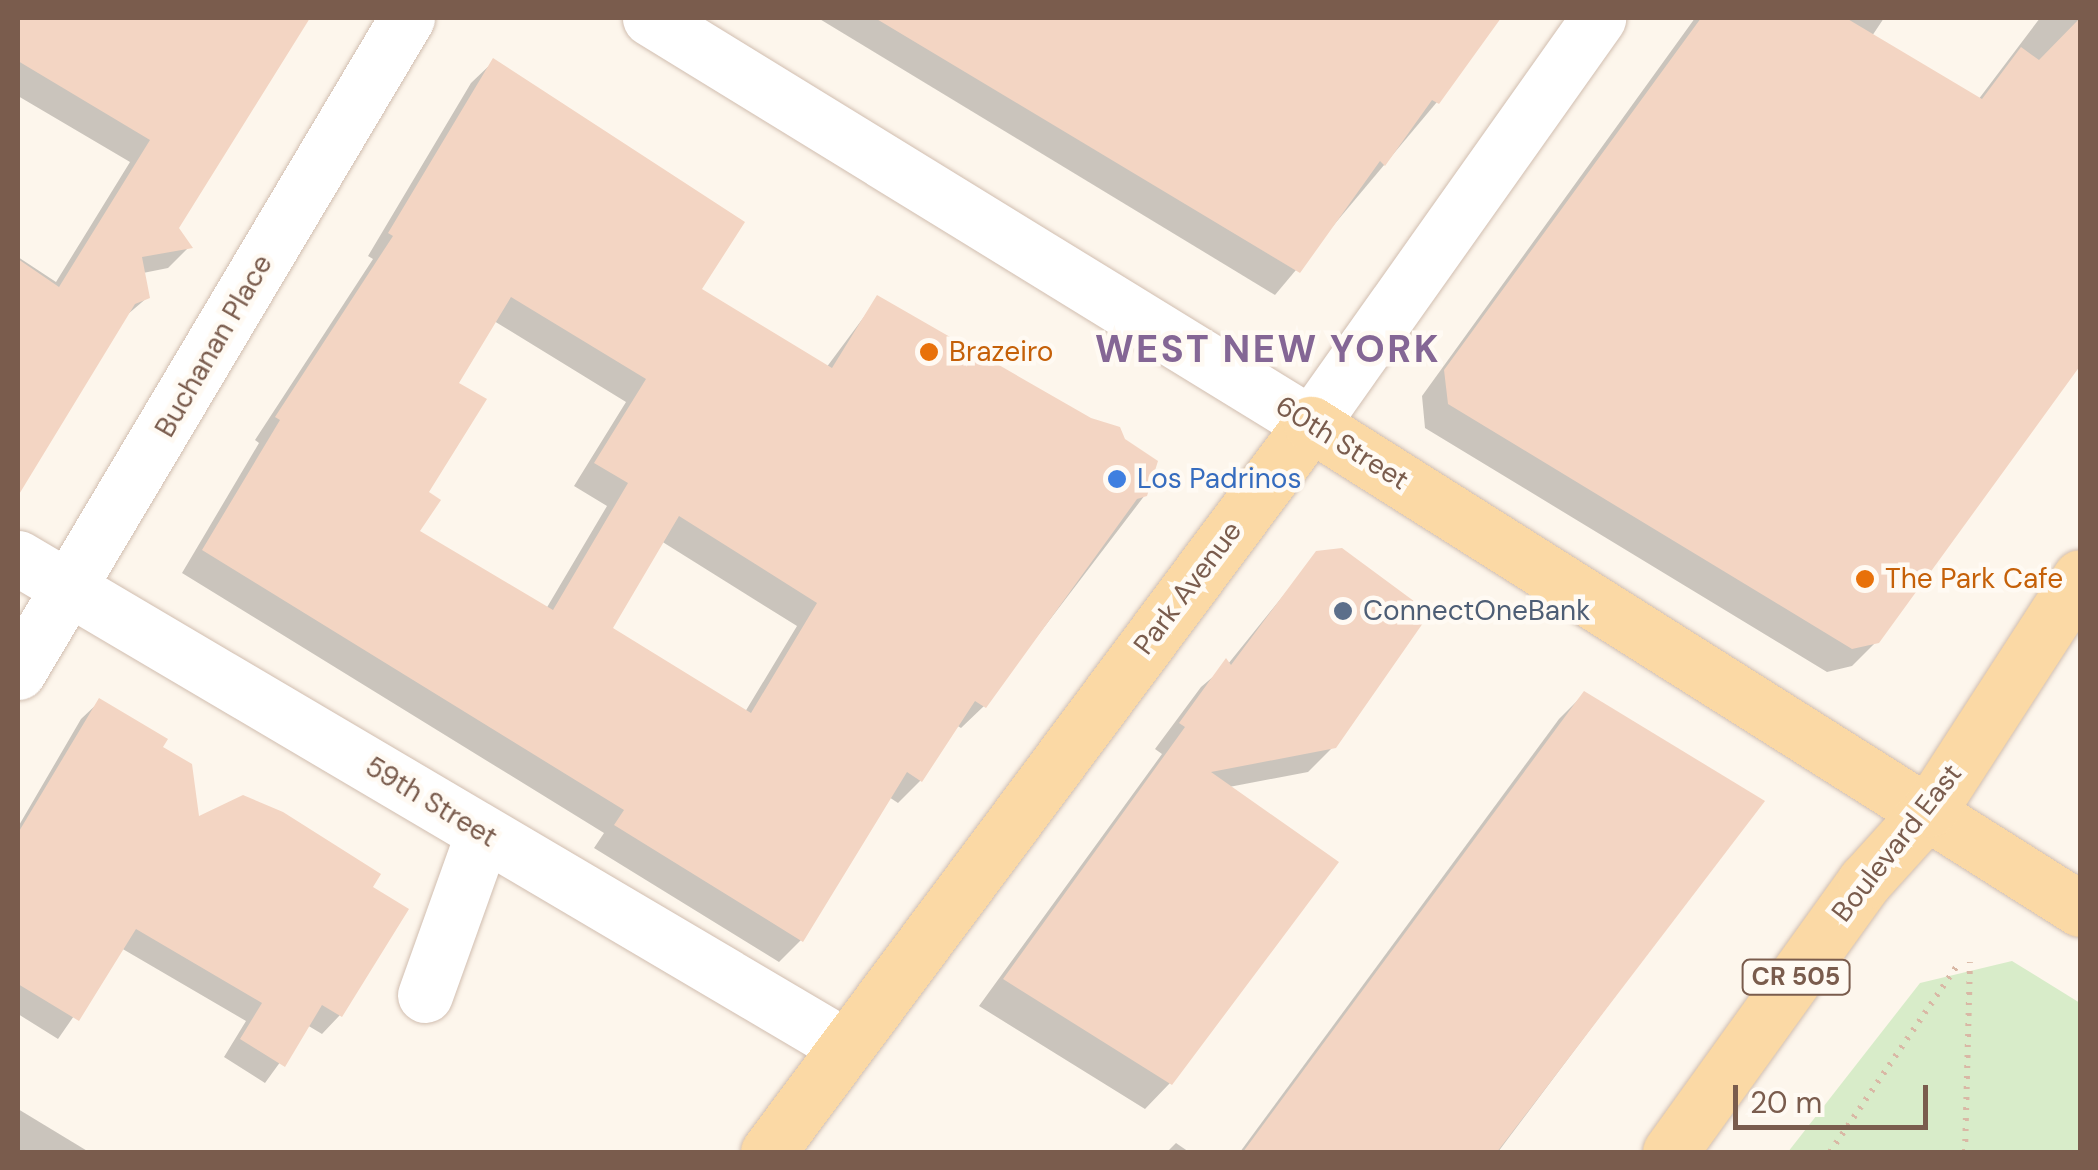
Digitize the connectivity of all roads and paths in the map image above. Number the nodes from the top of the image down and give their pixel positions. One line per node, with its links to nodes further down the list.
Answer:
1 (406, 18): 7 (street, Buchanan Place)
2 (650, 18): 4 (street, 60th Street)
3 (1598, 18): 4 (street, Park Avenue)
4 (1311, 424): 9 (main road, 60th Street); 15 (main road, Park Avenue)
5 (18, 558): 7 (street, 59th Street)
6 (2080, 577): 9 (main road, Boulevard East)
7 (70, 590): 8 (street, Buchanan Place); 10 (street, 59th Street)
8 (18, 672)
9 (1930, 809): 11 (main road, 60th Street); 17 (main road, Boulevard East / CR 505)
10 (482, 833): 14 (street); 15 (street, 59th Street)
11 (2080, 909)
12 (1970, 962): 19 (path)
13 (1956, 968): 18 (path)
14 (425, 996)
15 (845, 1046): 16 (main road, Park Avenue)
16 (768, 1152)
17 (1670, 1152)
18 (1830, 1152)
19 (1964, 1152)

